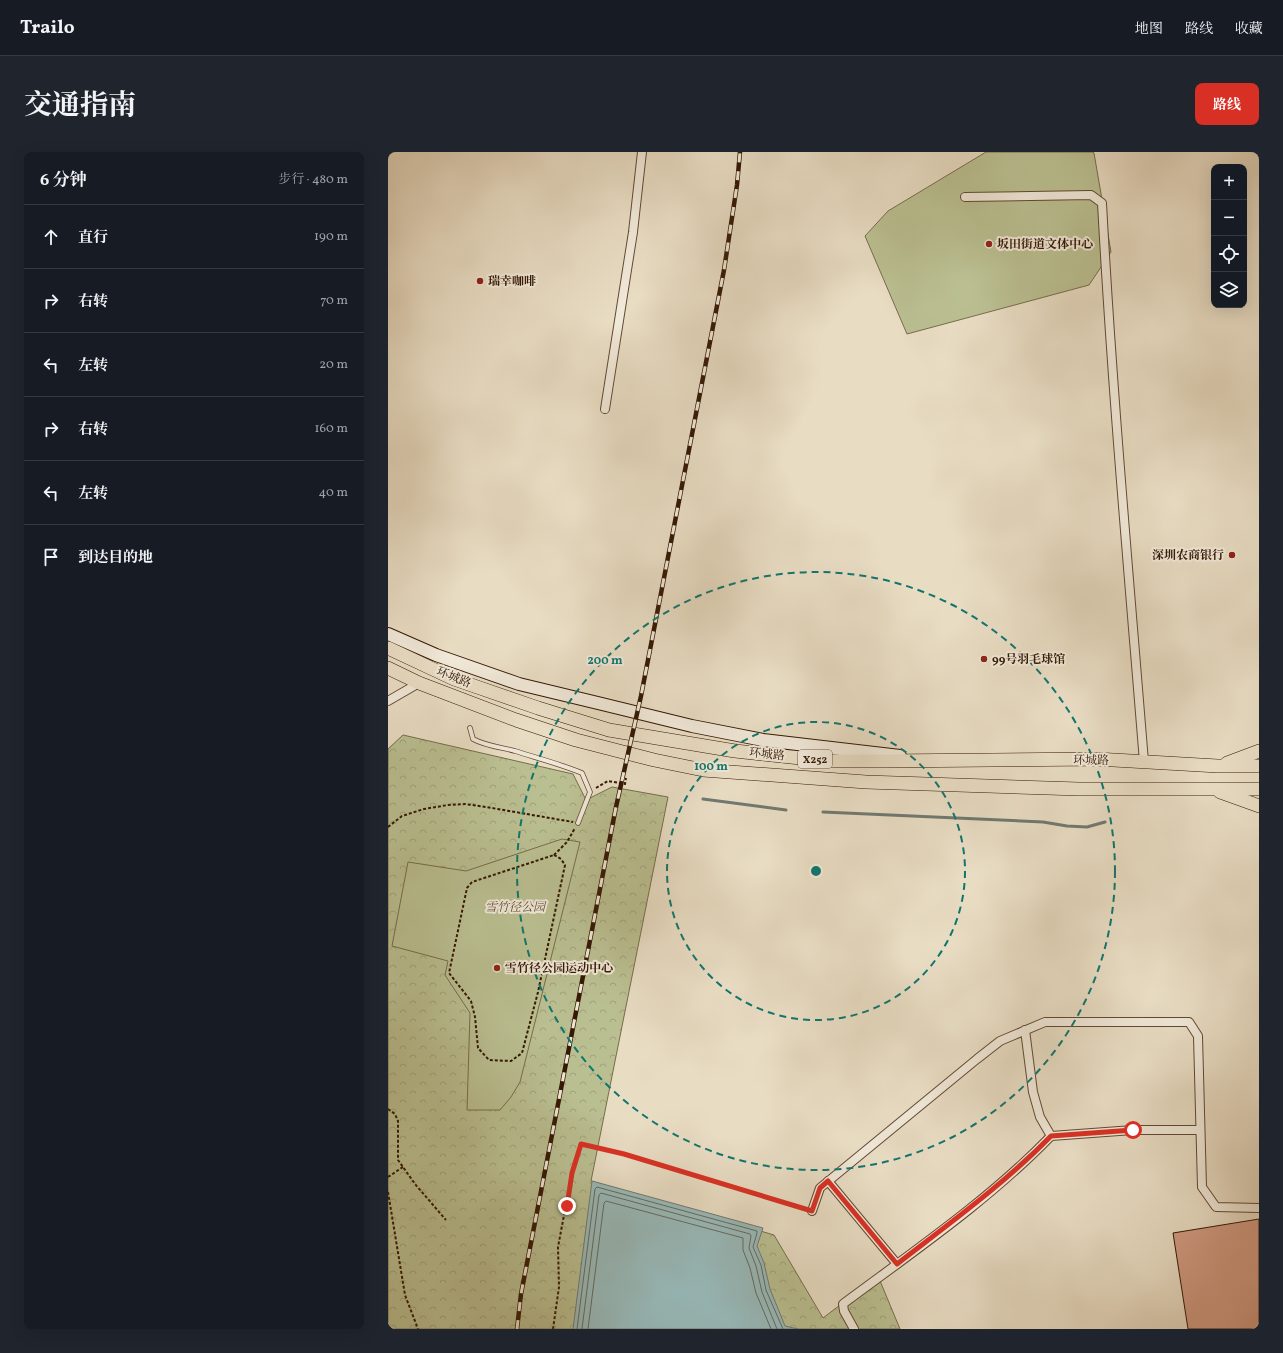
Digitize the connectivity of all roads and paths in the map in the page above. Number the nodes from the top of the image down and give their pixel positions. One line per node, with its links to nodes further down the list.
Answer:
1 (642, 152): 3 (street)
2 (965, 197): 12 (street)
3 (605, 409)
4 (388, 634): 11 (main road)
5 (388, 648): 11 (main road, 环城路 / X252)
6 (388, 668): 7 (main road, 环城路 / X252)
7 (419, 683): 8 (street); 16 (main road, 环城路 / X252)
8 (388, 701)
9 (470, 728): 18 (lane)
10 (1259, 751): 13 (main road)
11 (941, 761): 12 (main road, 环城路 / X252)
12 (1144, 762): 13 (main road, 环城路 / X252)
13 (1218, 766): 14 (main road, 环城路 / X252)
14 (1259, 766)
15 (626, 778): 18 (path)
16 (1211, 788): 17 (main road, 环城路 / X252); 19 (main road)
17 (1259, 789)
18 (590, 792): 20 (lane)
19 (1259, 806)
20 (578, 823): 21 (path); 22 (path)
21 (388, 827)
22 (554, 855): 22 (path)
23 (1025, 1030): 25 (street); 26 (street); 29 (street)
24 (388, 1109): 27 (path)
25 (1200, 1130): 26 (street); 31 (street)
26 (1051, 1136): 34 (street)
27 (403, 1167): 28 (path); 33 (path)
28 (388, 1177)
29 (828, 1181): 32 (street); 34 (street)
30 (388, 1192): 35 (path)
31 (1259, 1208)
32 (812, 1211): 36 (path)
33 (446, 1220)
34 (897, 1264): 37 (street)
35 (418, 1329)
36 (553, 1329)
37 (854, 1329)

